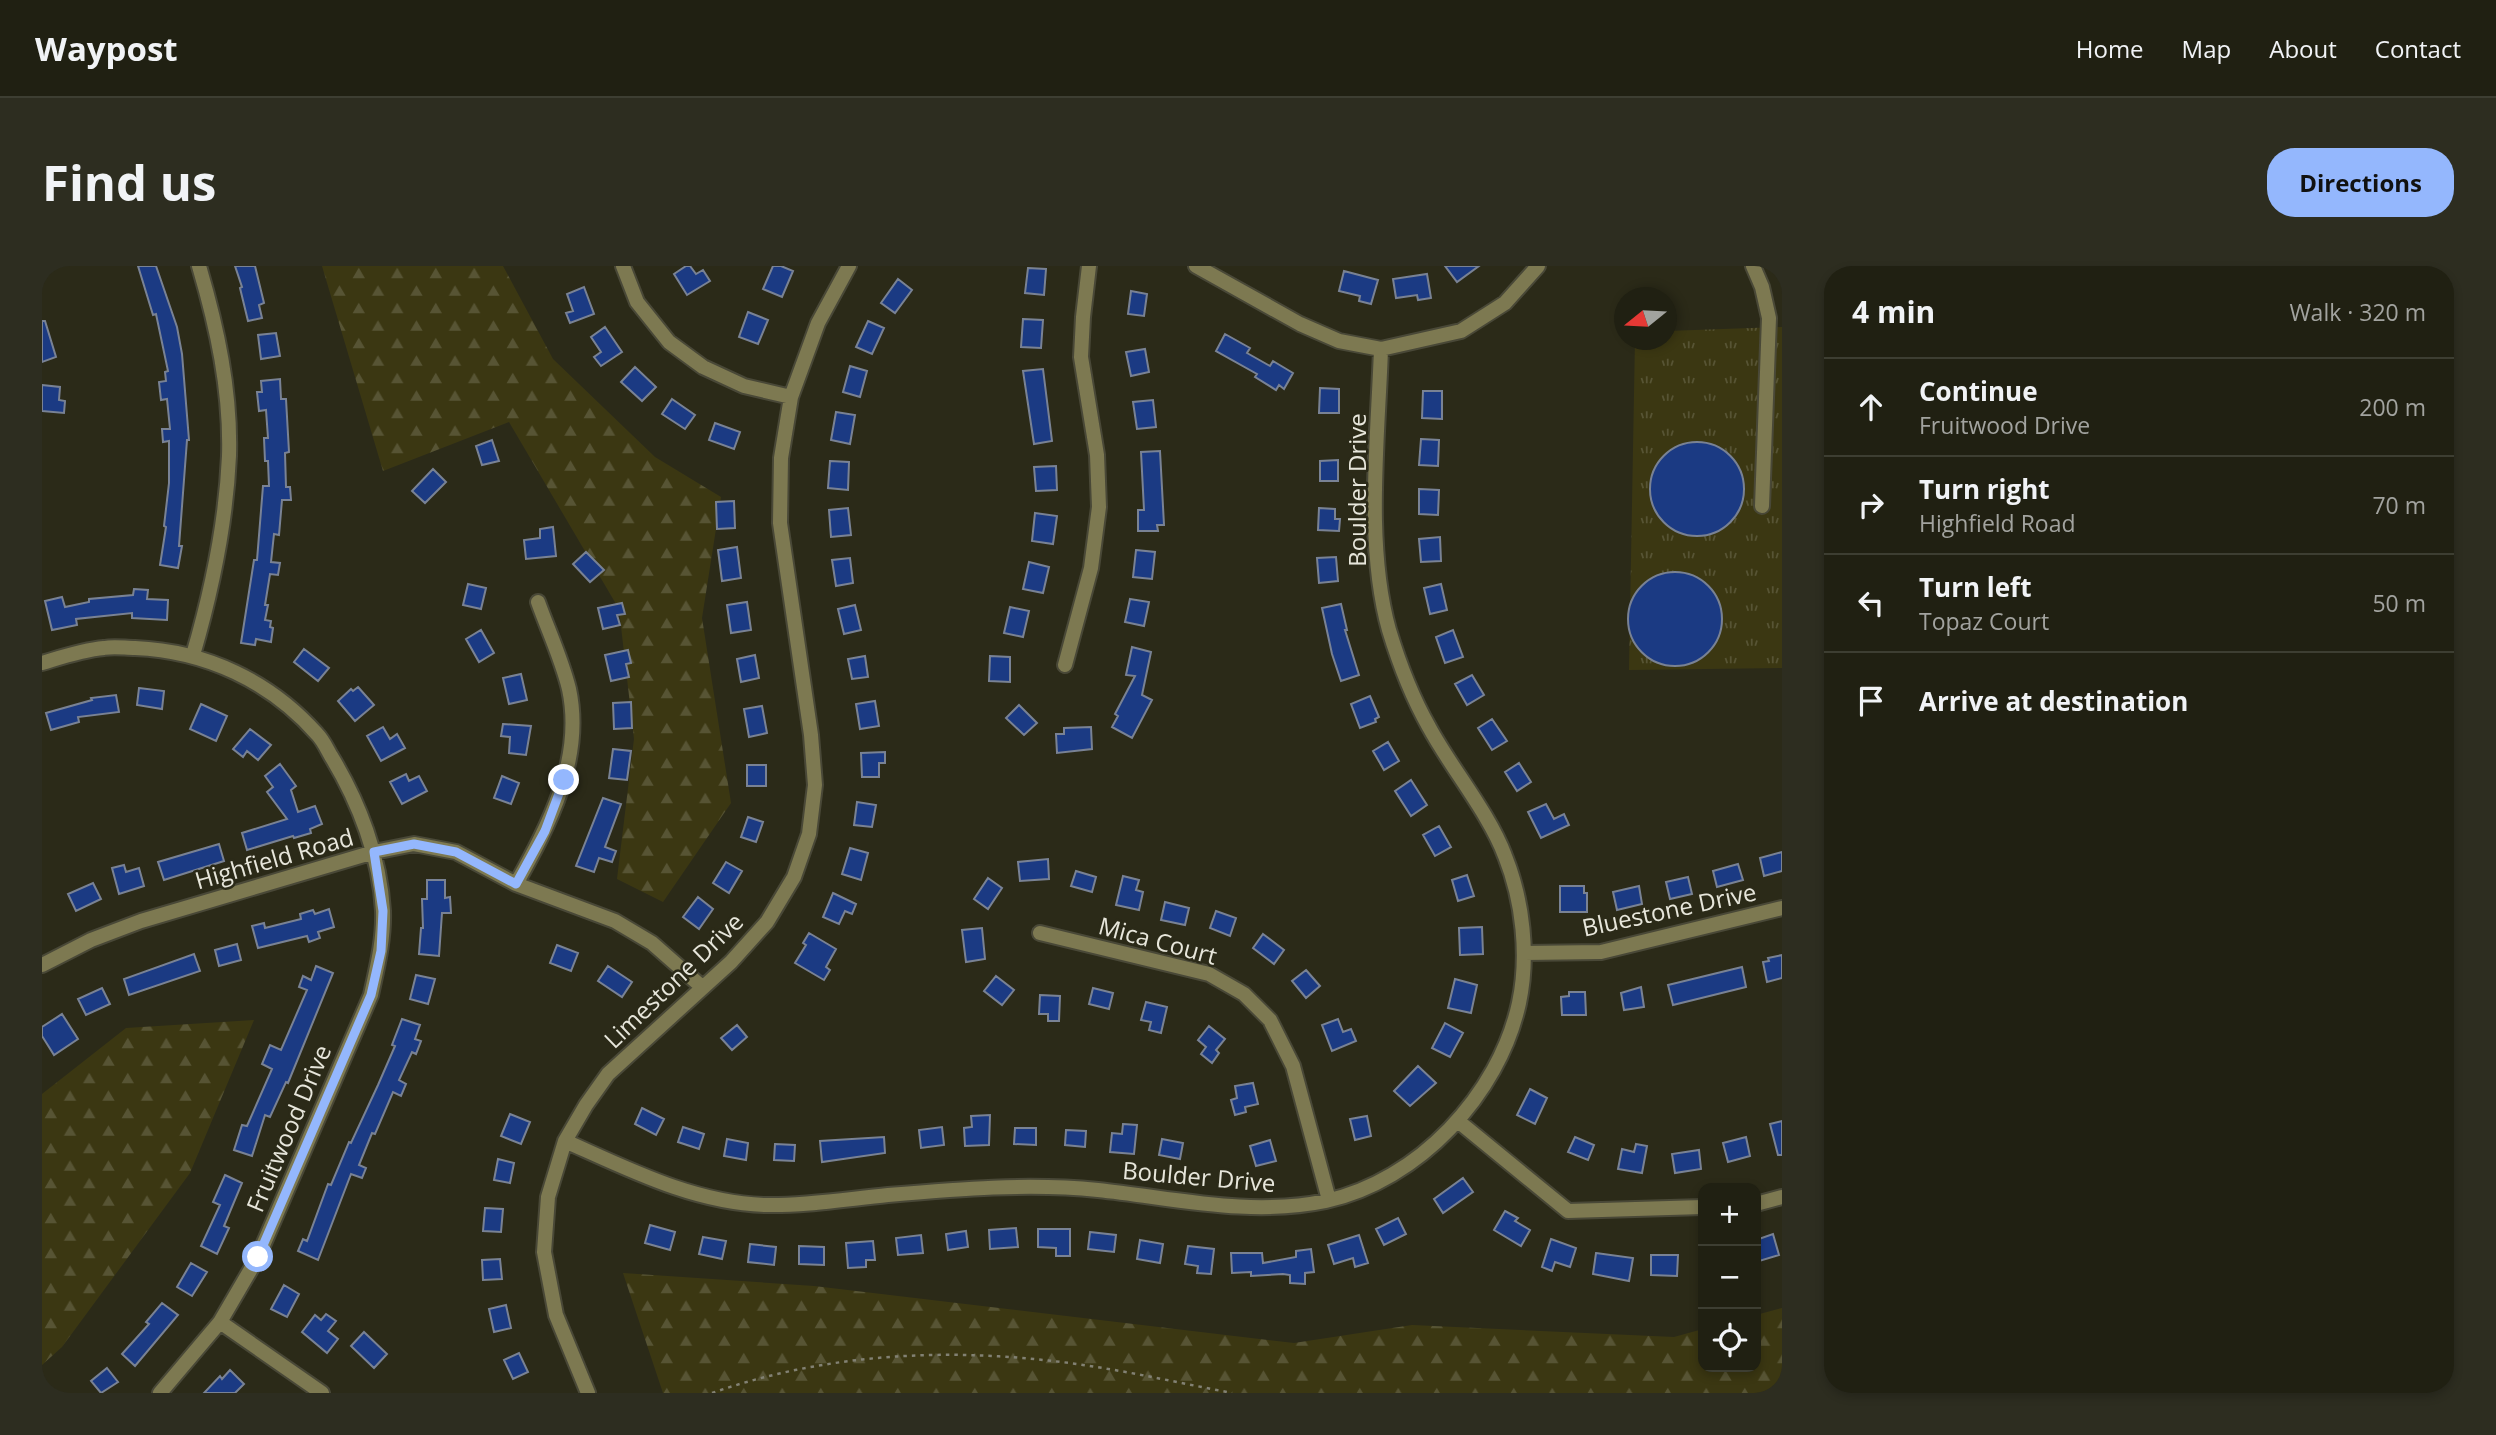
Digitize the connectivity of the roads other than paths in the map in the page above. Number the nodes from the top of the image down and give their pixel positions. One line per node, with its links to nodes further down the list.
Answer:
1 (199, 266): 12 (street)
2 (623, 266): 9 (street)
3 (849, 266): 9 (street, Limestone Drive)
4 (1089, 266): 14 (street)
5 (1196, 266): 8 (street)
6 (1538, 266): 8 (street)
7 (1752, 266): 10 (street)
8 (1381, 349): 19 (street, Boulder Drive)
9 (791, 397): 21 (street, Limestone Drive)
10 (1762, 506)
11 (538, 602): 16 (street)
12 (193, 655): 13 (street, Fruitwood Drive); 15 (street, Fruitwood Drive)
13 (42, 663)
14 (1065, 665)
15 (374, 852): 16 (street, Highfield Road); 20 (street, Highfield Road); 28 (street, Fruitwood Drive)
16 (516, 884): 21 (street, Highfield Road)
17 (1782, 908): 19 (street, Bluestone Drive)
18 (1040, 933): 25 (street, Mica Court)
19 (1524, 953): 22 (street, Boulder Drive)
20 (42, 965)
21 (702, 987): 23 (street, Limestone Drive)
22 (1458, 1121): 25 (street, Boulder Drive); 27 (street)
23 (565, 1142): 25 (street, Boulder Drive); 31 (street, Limestone Drive)
24 (1782, 1197): 26 (street)
25 (1329, 1200)
26 (1761, 1202)
27 (1698, 1207)
28 (220, 1322): 29 (street, Fruitwood Drive); 30 (street)
29 (160, 1393)
30 (322, 1393)
31 (588, 1393)

